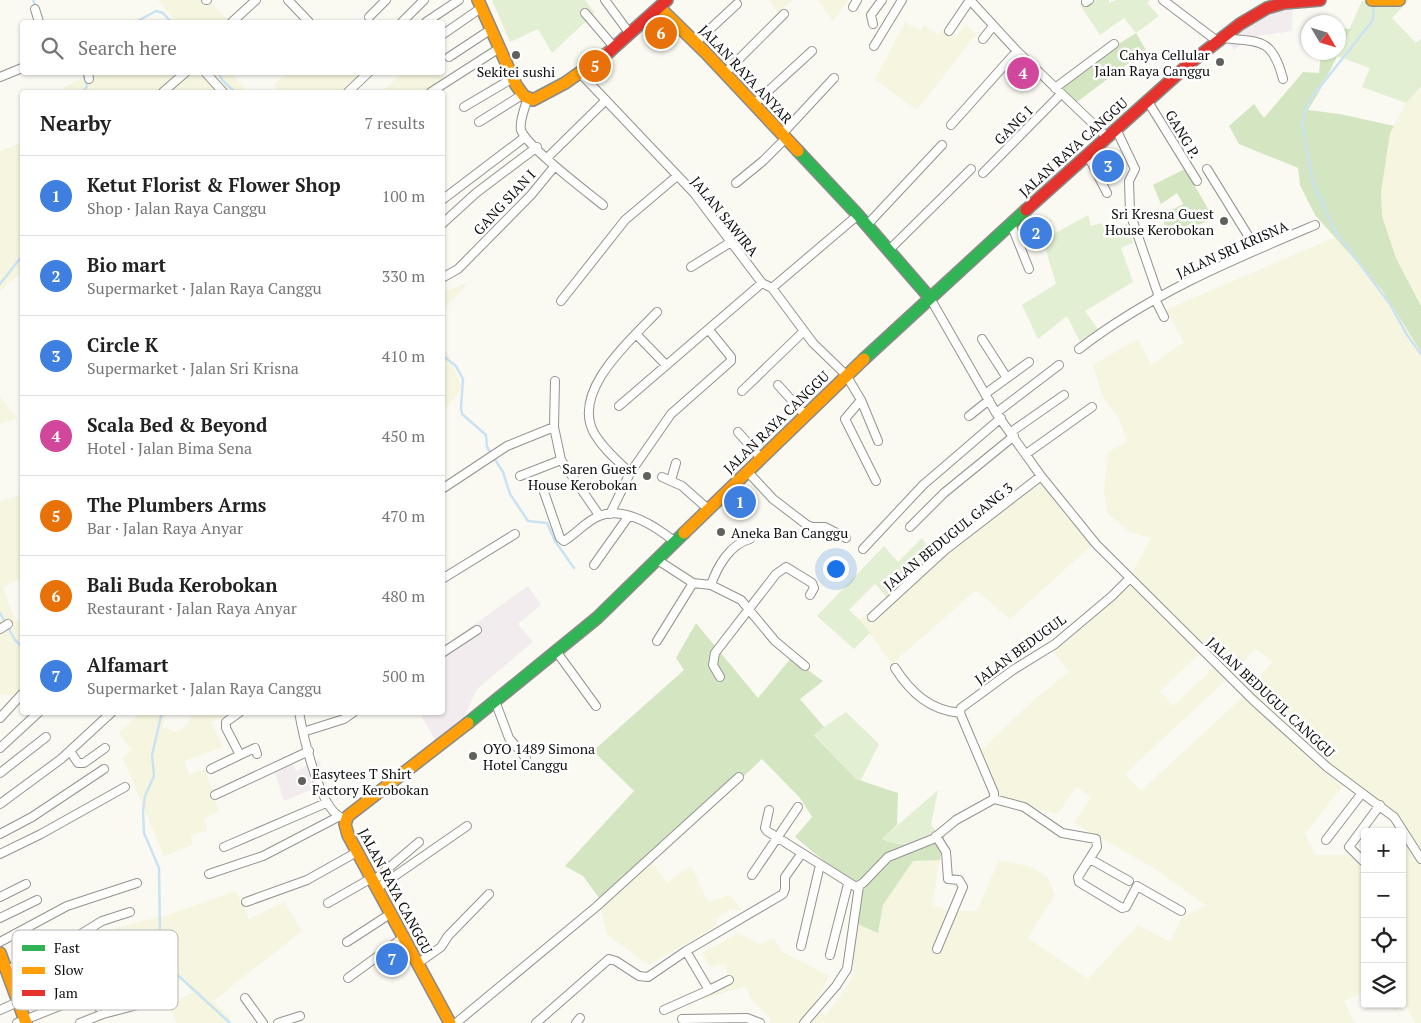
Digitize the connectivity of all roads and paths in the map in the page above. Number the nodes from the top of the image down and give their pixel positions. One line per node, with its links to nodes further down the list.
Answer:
1 (256, 0): 23 (street)
2 (288, 0): 24 (street)
3 (386, 0): 21 (street)
4 (424, 0): 25 (street)
5 (459, 0): 26 (street)
6 (605, 0): 32 (street)
7 (882, 0): 27 (street)
8 (902, 0): 37 (street)
9 (970, 0): 28 (street); 30 (street)
10 (1163, 0): 34 (street)
11 (1320, 0): 14 (main road, JALAN RAYA CANGGU)
12 (1372, 0): 13 (main road)
13 (1399, 0)
14 (1278, 2): 34 (main road, JALAN RAYA CANGGU)
15 (480, 4): 29 (main road); 31 (street)
16 (663, 4): 32 (main road, JALAN RAYA ANYAR); 35 (main road, JALAN RAYA ANYAR)
17 (737, 4): 35 (street)
18 (35, 9): 22 (street)
19 (585, 13): 38 (street)
20 (784, 14): 45 (street)
21 (369, 17)
22 (38, 20)
23 (234, 20)
24 (307, 20)
25 (404, 20)
26 (429, 20)
27 (873, 24)
28 (993, 26): 33 (street); 41 (street)
29 (489, 30): 39 (main road); 42 (street)
30 (949, 31)
31 (445, 33)
32 (630, 34): 38 (main road, JALAN RAYA ANYAR)
33 (983, 39)
34 (1219, 40): 51 (street); 60 (main road, JALAN RAYA CANGGU)
35 (696, 42): 45 (main road, JALAN RAYA ANYAR)
36 (1114, 44): 52 (street)
37 (874, 46)
38 (614, 47): 44 (main road, JALAN RAYA ANYAR)
39 (498, 49): 53 (main road); 57 (street)
40 (812, 50): 61 (street)
41 (1017, 51): 52 (street); 64 (street)
42 (449, 57)
43 (20, 69): 49 (street)
44 (580, 73): 53 (main road, JALAN RAYA ANYAR); 59 (street, JALAN SAWIRA)
45 (725, 73): 61 (main road, JALAN RAYA ANYAR)
46 (183, 75): 54 (street)
47 (208, 75): 55 (street)
48 (366, 75): 56 (street)
49 (0, 77)
50 (834, 78): 66 (street)
51 (1283, 79)
52 (1055, 88): 58 (street)
53 (520, 89): 62 (street); 63 (street); 67 (street)
54 (165, 90)
55 (221, 90)
56 (350, 90)
57 (434, 90)
58 (1061, 94): 68 (street); 76 (street, GANG I)
59 (606, 100): 72 (street); 77 (street, JALAN SAWIRA)
60 (1148, 100): 65 (main road, JALAN RAYA CANGGU); 78 (street, GANG P.)
61 (754, 104): 66 (main road, JALAN RAYA ANYAR)
62 (464, 107)
63 (479, 122)
64 (951, 125)
65 (1116, 129): 68 (main road, JALAN RAYA CANGGU); 97 (street)
66 (784, 136): 79 (street); 83 (main road, JALAN RAYA ANYAR)
67 (525, 137): 70 (street, GANG SIAN I); 81 (street)
68 (1107, 137): 71 (main road, JALAN RAYA CANGGU)
69 (942, 145): 86 (street)
70 (537, 147): 72 (street, GANG SIAN I); 84 (street)
71 (1087, 154): 80 (street); 85 (main road, JALAN RAYA CANGGU)
72 (547, 158): 73 (street, GANG SIAN I)
73 (554, 166): 82 (street); 93 (street, GANG SIAN I)
74 (971, 169): 89 (street)
75 (1207, 169): 90 (street)
76 (983, 173)
77 (676, 176): 88 (street, JALAN SAWIRA); 98 (street)
78 (1197, 181)
79 (736, 183)
80 (1107, 193)
81 (445, 198)
82 (603, 205)
83 (858, 215): 86 (main road, JALAN RAYA ANYAR); 95 (street)
84 (445, 221)
85 (1011, 224): 92 (street); 96 (main road, JALAN RAYA CANGGU)
86 (866, 225): 89 (main road, JALAN RAYA ANYAR)
87 (1316, 225): 90 (street, JALAN SRI KRISNA)
88 (731, 242): 91 (street); 94 (street, JALAN SAWIRA)
89 (889, 250): 96 (main road, JALAN RAYA ANYAR)
90 (1257, 250): 97 (street, JALAN SRI KRISNA)
91 (691, 267)
92 (1029, 269)
93 (445, 276)
94 (762, 283): 95 (street, JALAN SAWIRA); 101 (street)
95 (772, 288): 102 (street, JALAN SAWIRA)
96 (930, 298): 109 (main road, JALAN RAYA CANGGU); 115 (street)
97 (1157, 298): 100 (street); 105 (street, JALAN SRI KRISNA)
98 (561, 301)
99 (657, 312): 103 (street)
100 (1164, 317)
101 (709, 330): 107 (street); 131 (street)
102 (803, 332): 109 (street, JALAN SAWIRA); 113 (street)
103 (636, 334): 107 (street); 131 (street)
104 (982, 339): 110 (street)
105 (1079, 349)
106 (1029, 362): 110 (street)
107 (666, 365): 117 (street)
108 (1060, 365): 120 (street)
109 (846, 375): 116 (street, JALAN SAWIRA); 119 (main road, JALAN RAYA CANGGU)
110 (1007, 378): 115 (street)
111 (555, 381): 122 (street)
112 (778, 385): 119 (street)
113 (742, 391)
114 (1064, 395): 124 (street)
115 (987, 397): 120 (street); 121 (street)
116 (861, 400): 125 (street, JALAN SAWIRA); 136 (street)
117 (620, 406)
118 (1092, 407): 126 (street)
119 (805, 415): 127 (main road, JALAN RAYA CANGGU)
120 (999, 415): 124 (street); 148 (street)
121 (970, 416)
122 (554, 427): 128 (street); 137 (street)
123 (738, 432): 127 (street)
124 (1012, 434): 126 (street); 143 (street)
125 (878, 441)
126 (1026, 454): 133 (street)
127 (760, 457): 130 (main road, JALAN RAYA CANGGU)
128 (561, 460): 132 (street); 141 (street)
129 (676, 463): 135 (street)
130 (746, 471): 139 (main road, JALAN RAYA CANGGU); 145 (street)
131 (630, 473): 140 (street)
132 (520, 476)
133 (1041, 476): 152 (street); 157 (street, JALAN BEDUGUL GANG 3)
134 (662, 477): 135 (street)
135 (670, 480): 139 (street)
136 (876, 481)
137 (445, 487)
138 (543, 489): 141 (street)
139 (708, 509): 147 (main road, JALAN RAYA CANGGU)
140 (610, 514): 141 (street); 142 (street)
141 (599, 515)
142 (628, 516): 147 (street); 150 (street)
143 (910, 527)
144 (515, 534): 151 (street)
145 (846, 538)
146 (750, 539): 154 (street)
147 (674, 541): 149 (main road, JALAN RAYA CANGGU)
148 (863, 549)
149 (656, 559): 153 (street); 163 (main road, JALAN RAYA CANGGU)
150 (594, 565)
151 (445, 577)
152 (1128, 579): 170 (street, JALAN BEDUGUL); 191 (street, JALAN BEDUGUL CANGGU)
153 (693, 582): 154 (street); 161 (street)
154 (711, 585): 156 (street)
155 (810, 595): 156 (street)
156 (750, 609): 164 (street); 166 (street)
157 (872, 617)
158 (8, 624): 159 (street)
159 (0, 629)
160 (477, 630): 162 (street)
161 (657, 641)
162 (445, 651)
163 (556, 651): 168 (main road, JALAN RAYA CANGGU); 169 (street)
164 (805, 666)
165 (895, 668): 170 (street)
166 (720, 677)
167 (20, 696): 176 (street)
168 (494, 701): 185 (street); 199 (main road, JALAN RAYA CANGGU)
169 (596, 706)
170 (960, 713): 193 (street)
171 (36, 715): 179 (street)
172 (109, 715): 181 (street)
173 (236, 715): 184 (street)
174 (300, 715): 177 (street)
175 (350, 715): 177 (street)
176 (0, 718)
177 (303, 732): 182 (street)
178 (46, 737): 188 (street)
179 (0, 748)
180 (105, 748): 181 (street)
181 (70, 751): 195 (street)
182 (309, 751): 192 (street); 194 (street)
183 (258, 754): 184 (street)
184 (240, 755): 187 (street)
185 (526, 758)
186 (104, 769): 203 (street)
187 (210, 769)
188 (0, 773)
189 (739, 777): 262 (street)
190 (124, 787): 211 (street)
191 (1362, 793): 196 (street, JALAN BEDUGUL CANGGU); 206 (street)
192 (215, 795)
193 (994, 799): 204 (street); 212 (street)
194 (326, 803): 199 (street); 208 (street)
195 (0, 804)
196 (1380, 805): 201 (street); 214 (street, JALAN BEDUGUL CANGGU)
197 (798, 808): 205 (street)
198 (769, 810): 205 (street)
199 (342, 818): 209 (main road, JALAN RAYA CANGGU); 216 (street)
200 (468, 826): 220 (street)
201 (1363, 828)
202 (1361, 831): 213 (street)
203 (0, 834)
204 (936, 836): 223 (street); 238 (street)
205 (778, 838): 210 (street); 217 (street)
206 (1326, 840)
207 (419, 842): 220 (street)
208 (224, 847)
209 (357, 852): 220 (main road, JALAN RAYA CANGGU); 227 (street)
210 (802, 852): 215 (street); 239 (street)
211 (0, 854)
212 (1090, 859): 218 (street); 229 (street)
213 (1361, 859)
214 (1421, 859)
215 (820, 865): 222 (street); 237 (street)
216 (209, 874)
217 (752, 875)
218 (1129, 881)
219 (137, 883): 233 (street)
220 (373, 883): 228 (street); 231 (main road, JALAN RAYA CANGGU)
221 (26, 884): 225 (street)
222 (848, 884): 223 (street); 241 (street)
223 (859, 886): 265 (street)
224 (489, 894): 242 (street)
225 (1, 896)
226 (37, 900): 232 (street)
227 (246, 902)
228 (328, 903)
229 (1181, 911)
230 (130, 912): 234 (street)
231 (390, 914): 235 (main road, JALAN RAYA CANGGU); 236 (street)
232 (1, 918)
233 (24, 930)
234 (87, 930)
235 (404, 938): 242 (main road, JALAN RAYA CANGGU); 245 (street)
236 (347, 942)
237 (801, 946)
238 (937, 949)
239 (686, 951): 248 (street); 263 (street)
240 (0, 954): 244 (main road)
241 (830, 955)
242 (417, 964): 261 (main road, JALAN RAYA CANGGU)
243 (12, 967): 244 (street)
244 (6, 971): 247 (main road)
245 (348, 978)
246 (729, 980): 248 (street)
247 (12, 986)
248 (709, 990): 254 (street)
249 (245, 998): 259 (street)
250 (12, 1005): 251 (street)
251 (0, 1010)
252 (51, 1010): 257 (street)
253 (123, 1010): 258 (street)
254 (664, 1010)
255 (300, 1016): 260 (street)
256 (682, 1019): 264 (street)
257 (22, 1022)
258 (80, 1023)
259 (263, 1023)
260 (278, 1023)
261 (450, 1023)
262 (456, 1023)
263 (536, 1023)
264 (760, 1023)
265 (804, 1023)

